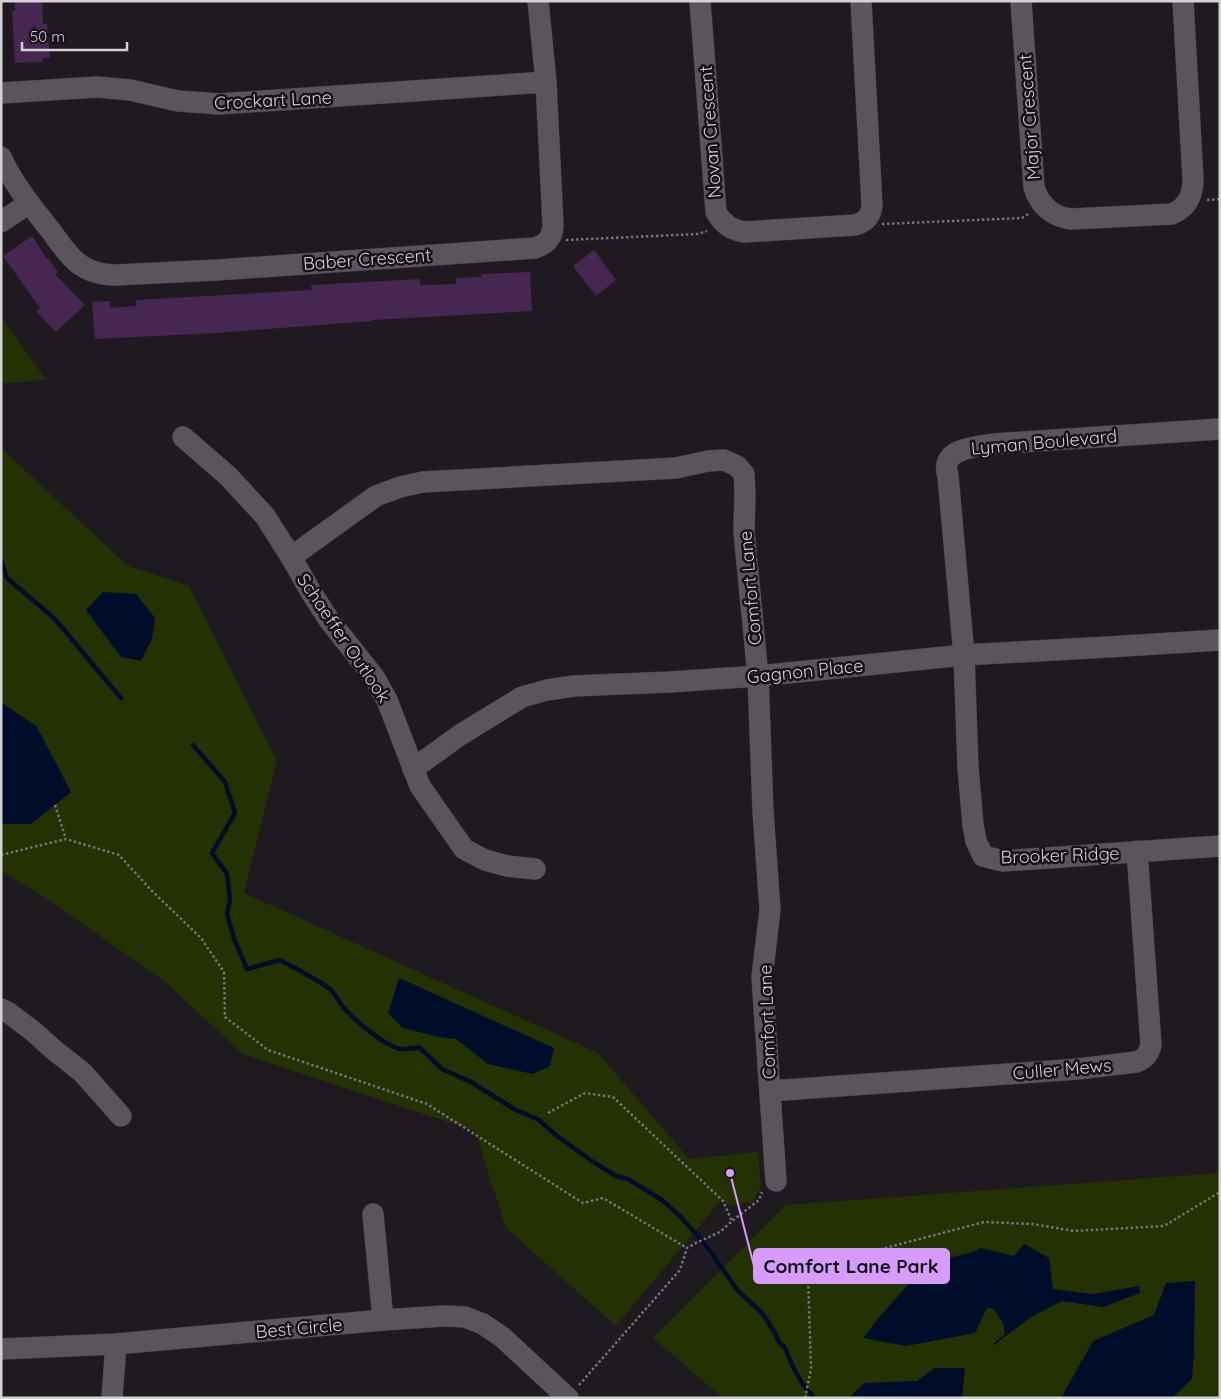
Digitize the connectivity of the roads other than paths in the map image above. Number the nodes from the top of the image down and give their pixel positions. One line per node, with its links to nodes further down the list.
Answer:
1 (538, 1): 6 (street)
2 (700, 1): 3 (street, Novan Crescent)
3 (860, 1)
4 (1022, 1): 5 (street, Major Crescent)
5 (1183, 1)
6 (546, 82): 7 (street, Crockart Lane); 9 (street, Baber Crescent)
7 (1, 93)
8 (1, 157): 9 (street, Baber Crescent)
9 (29, 203): 10 (street)
10 (1, 222)
11 (1220, 428): 15 (street, Lyman Boulevard)
12 (183, 437): 13 (street, Schaeffer Outlook)
13 (291, 557): 16 (street, Comfort Lane); 17 (street, Schaeffer Outlook)
14 (1220, 640): 15 (street, Gagnon Place)
15 (964, 654): 16 (street, Gagnon Place); 19 (street, Brooker Ridge)
16 (758, 676): 17 (street, Gagnon Place); 22 (street, Comfort Lane)
17 (413, 769): 20 (street, Schaeffer Outlook)
18 (1220, 846): 19 (street, Brooker Ridge)
19 (1137, 851): 22 (street, Culler Mews)
20 (535, 869)
21 (1, 1009): 23 (street)
22 (770, 1091): 24 (street, Comfort Lane)
23 (121, 1116)
24 (776, 1182)
25 (373, 1214): 26 (street)
26 (383, 1320): 27 (street, Best Circle); 29 (street, Best Circle)
27 (116, 1344): 28 (street, Best Circle); 30 (street)
28 (1, 1350)
29 (572, 1394)
30 (112, 1398)

